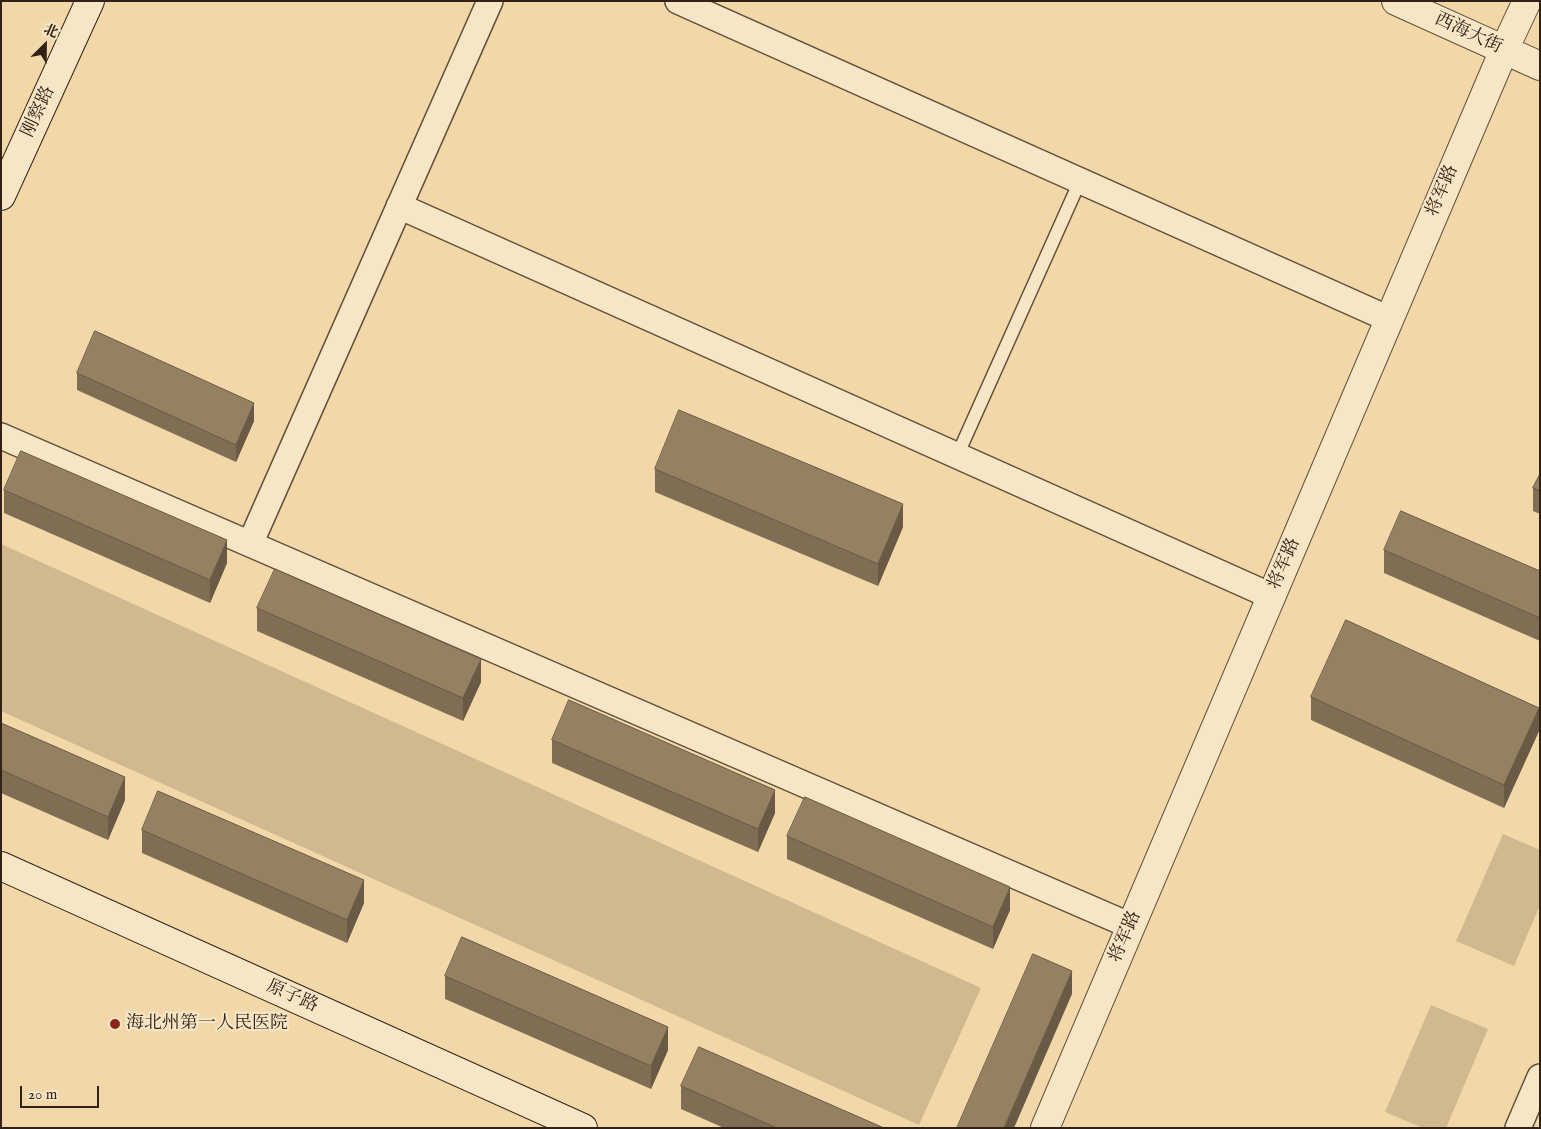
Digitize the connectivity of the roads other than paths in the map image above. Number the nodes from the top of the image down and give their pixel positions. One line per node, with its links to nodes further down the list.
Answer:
1 (90, 1): 9 (street, 刚察路)
2 (490, 1): 10 (street)
3 (678, 1): 8 (street)
4 (1396, 1): 6 (street, 西海大街)
5 (1527, 1): 6 (street, 将军路)
6 (1504, 50): 7 (street, 西海大街); 11 (street, 将军路)
7 (1540, 66)
8 (1080, 181): 11 (street); 13 (lane)
9 (1, 196)
10 (399, 206): 13 (street); 14 (street)
11 (1389, 320): 15 (street, 将军路)
12 (1, 436): 14 (street)
13 (957, 456): 15 (street)
14 (250, 544): 17 (street)
15 (1271, 596): 17 (street, 将军路)
16 (1, 866): 19 (street, 原子路)
17 (1131, 926): 20 (street, 将军路)
18 (1540, 1078): 21 (street)
19 (583, 1128)
20 (1045, 1128)
21 (1518, 1128)

